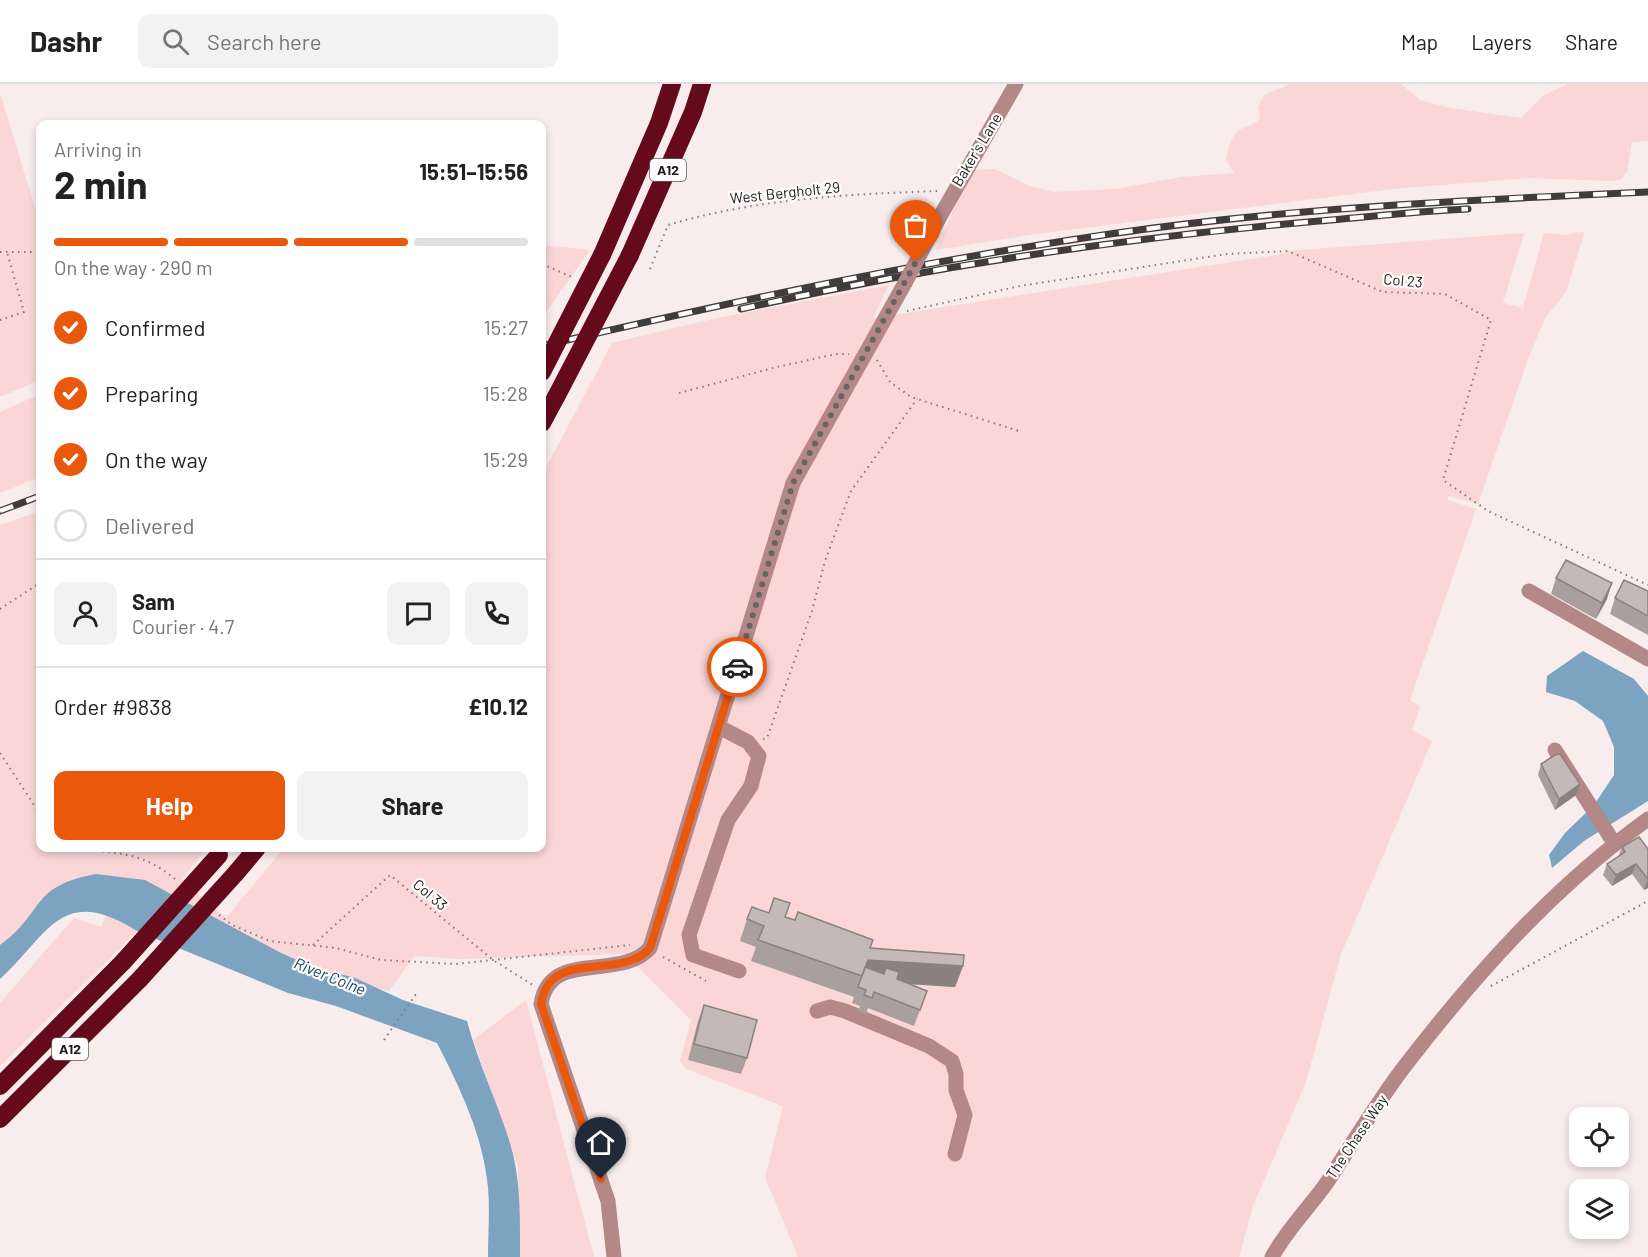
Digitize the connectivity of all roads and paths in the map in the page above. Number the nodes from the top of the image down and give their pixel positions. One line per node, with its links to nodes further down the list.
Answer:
1 (672, 84): 14 (highway, A12, bridge)
2 (702, 84): 17 (highway, A12, bridge)
3 (1016, 84): 4 (street, Baker's Lane)
4 (953, 191): 9 (path, West Bergholt 29); 11 (street, Baker's Lane, bridge)
5 (0, 252): 6 (path)
6 (7, 252): 7 (path); 12 (path)
7 (36, 252)
8 (546, 266): 10 (path)
9 (650, 269)
10 (576, 278)
11 (887, 315): 13 (street, Baker's Lane); 19 (path, Col 23)
12 (0, 320)
13 (865, 355): 15 (path); 16 (path); 24 (street, Baker's Lane)
14 (546, 364)
15 (679, 393)
16 (917, 399): 18 (path); 25 (path)
17 (546, 416)
18 (1019, 431)
19 (1648, 585)
20 (36, 586): 22 (path)
21 (1529, 591): 23 (street)
22 (0, 609)
23 (1648, 659)
24 (719, 727): 25 (street); 34 (street, Baker's Lane)
25 (748, 742): 36 (street)
26 (1555, 750): 30 (street)
27 (0, 753): 28 (path)
28 (36, 808)
29 (1648, 819): 30 (street, The Chase Way)
30 (1614, 843): 47 (street, The Chase Way)
31 (221, 852): 43 (highway, A12, bridge)
32 (254, 852): 44 (highway, A12, bridge)
33 (1648, 901): 38 (path)
34 (650, 948): 35 (path); 37 (path); 39 (street)
35 (493, 960): 35 (path, Col 33); 39 (path, Col 33)
36 (739, 971)
37 (706, 981)
38 (1490, 986)
39 (543, 992): 46 (street)
40 (416, 994): 42 (path)
41 (817, 1011): 45 (street)
42 (384, 1040)
43 (0, 1086)
44 (0, 1119)
45 (954, 1154)
46 (614, 1257)
47 (1272, 1257)

